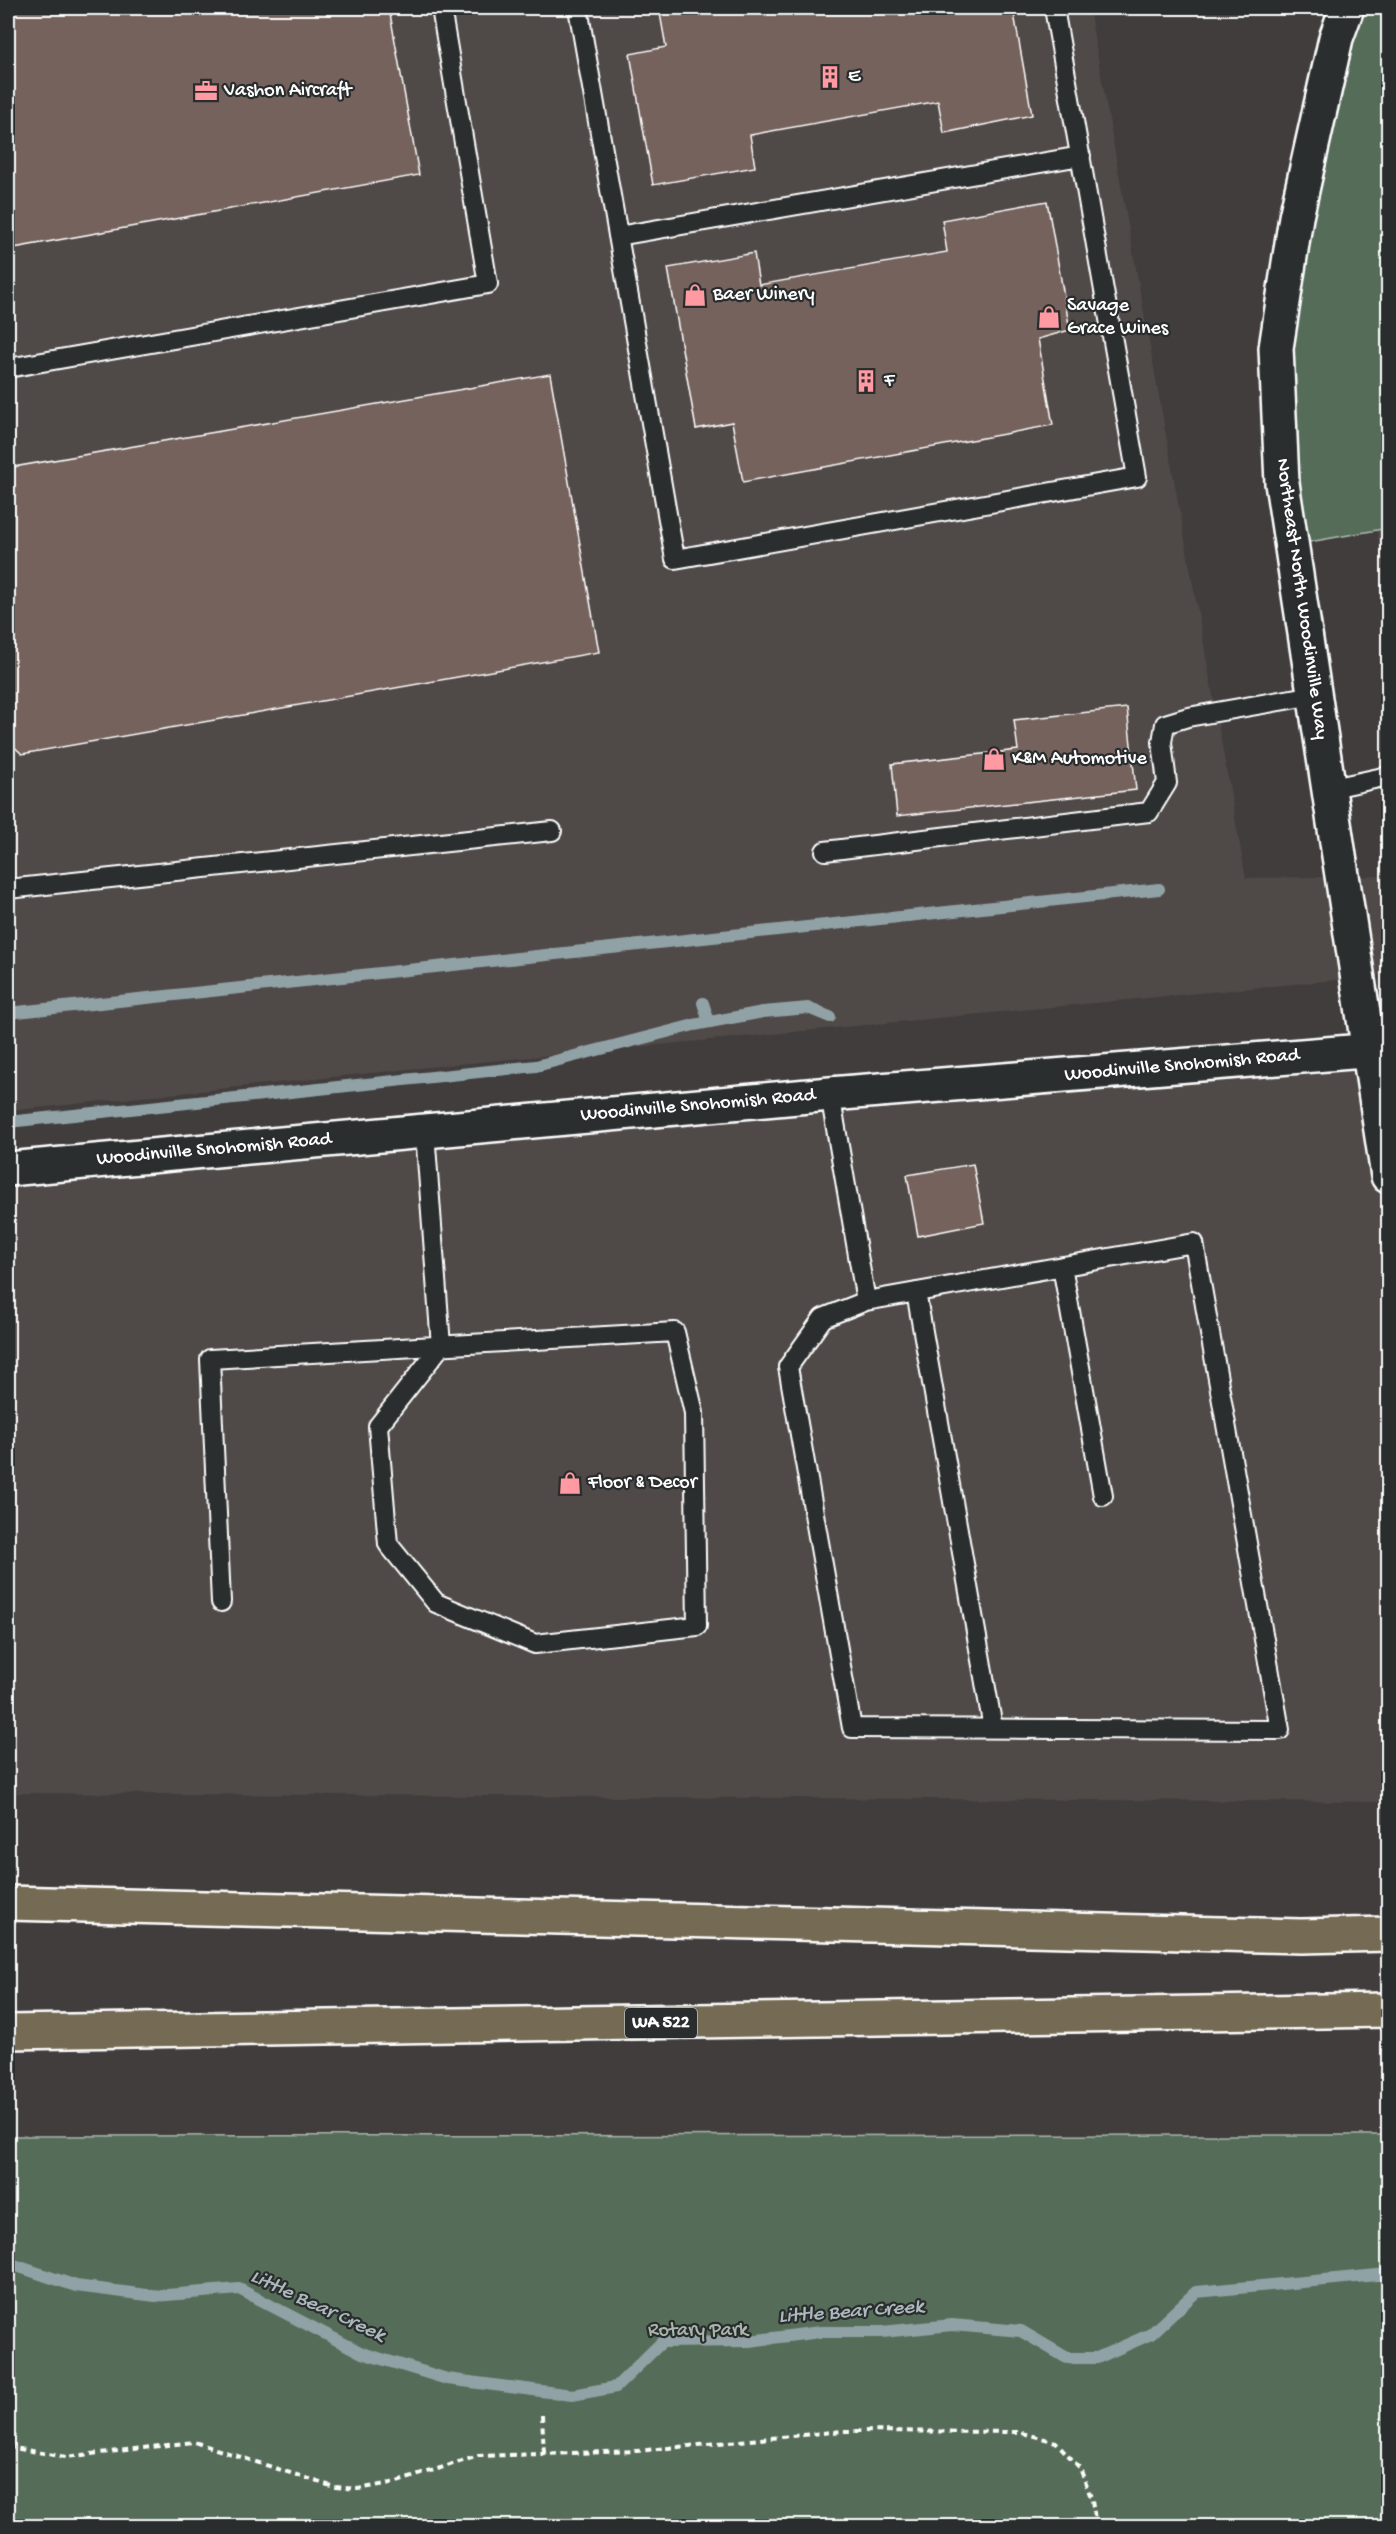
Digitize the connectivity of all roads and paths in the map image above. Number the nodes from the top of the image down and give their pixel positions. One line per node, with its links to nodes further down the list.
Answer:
1 (441, 8): 7 (lane)
2 (578, 8): 6 (lane)
3 (1054, 8): 5 (lane)
4 (1347, 8): 8 (main road, Northeast North Woodinville Way)
5 (1081, 156): 6 (lane); 6 (lane)
6 (618, 236)
7 (8, 368)
8 (1314, 695): 10 (main road, Northeast North Woodinville Way); 12 (lane)
9 (1389, 776): 10 (lane)
10 (1328, 789): 14 (main road, Northeast North Woodinville Way)
11 (552, 831): 13 (lane)
12 (825, 850)
13 (8, 889)
14 (1378, 1050): 15 (main road, Woodinville Snohomish Road); 18 (main road, Northeast North Woodinville Way)
15 (830, 1094): 16 (main road, Woodinville Snohomish Road); 21 (lane)
16 (425, 1132): 17 (main road, Woodinville Snohomish Road); 22 (lane)
17 (8, 1168)
18 (1389, 1176)
19 (1062, 1266): 20 (lane); 23 (lane); 25 (lane)
20 (916, 1292): 21 (lane); 25 (lane)
21 (866, 1301): 25 (lane)
22 (441, 1346): 22 (lane); 24 (lane)
23 (1103, 1496)
24 (222, 1602)
25 (993, 1728)
26 (8, 1902): 27 (highway)
27 (1389, 1935)
28 (1389, 2010): 29 (highway, WA 522)
29 (8, 2032)
30 (542, 2415): 32 (path)
31 (8, 2447): 32 (path)
32 (544, 2454): 34 (path)
33 (1154, 2524): 35 (path)
34 (1096, 2526)
35 (1131, 2526)

